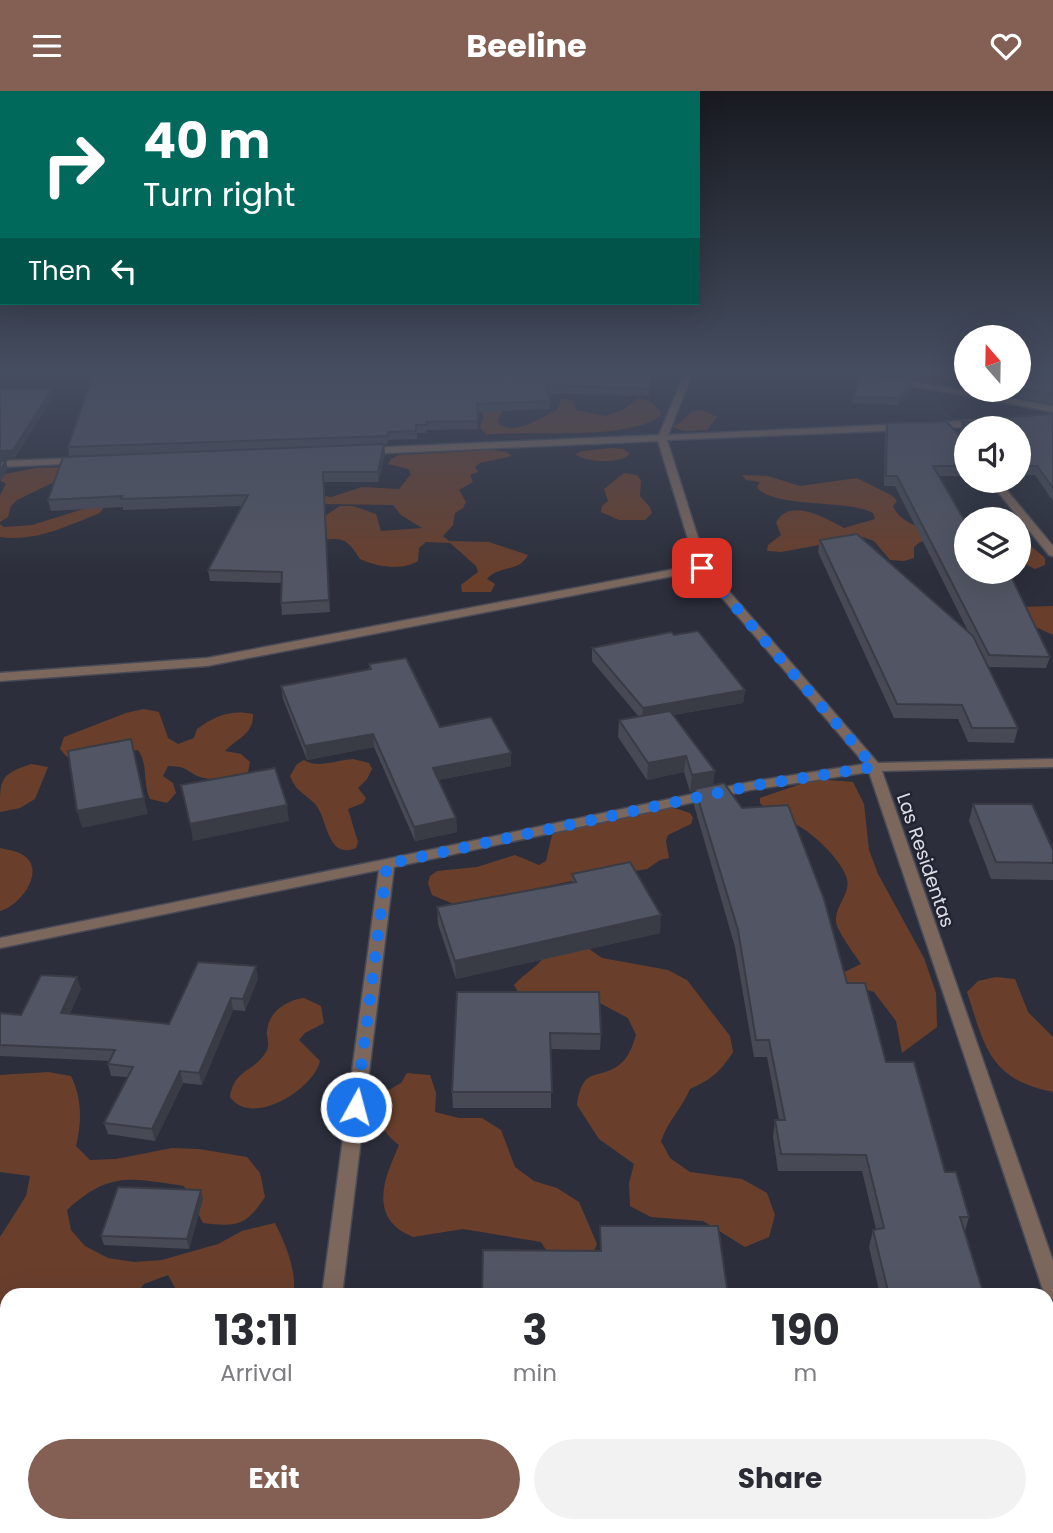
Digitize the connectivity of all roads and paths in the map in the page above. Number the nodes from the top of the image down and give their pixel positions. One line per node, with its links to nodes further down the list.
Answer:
1 (631, 439): 3 (street)
2 (662, 439): 8 (street, Las Residentas)
3 (355, 451)
4 (96, 461): 5 (street)
5 (0, 464)
6 (1003, 493): 7 (street)
7 (1053, 553)
8 (702, 568): 9 (street); 11 (street, Las Residentas)
9 (0, 677)
10 (1053, 763): 11 (street)
11 (874, 767): 12 (street); 15 (street, Las Residentas)
12 (387, 864): 13 (street); 14 (street)
13 (0, 943)
14 (333, 1288)
15 (1052, 1288)

